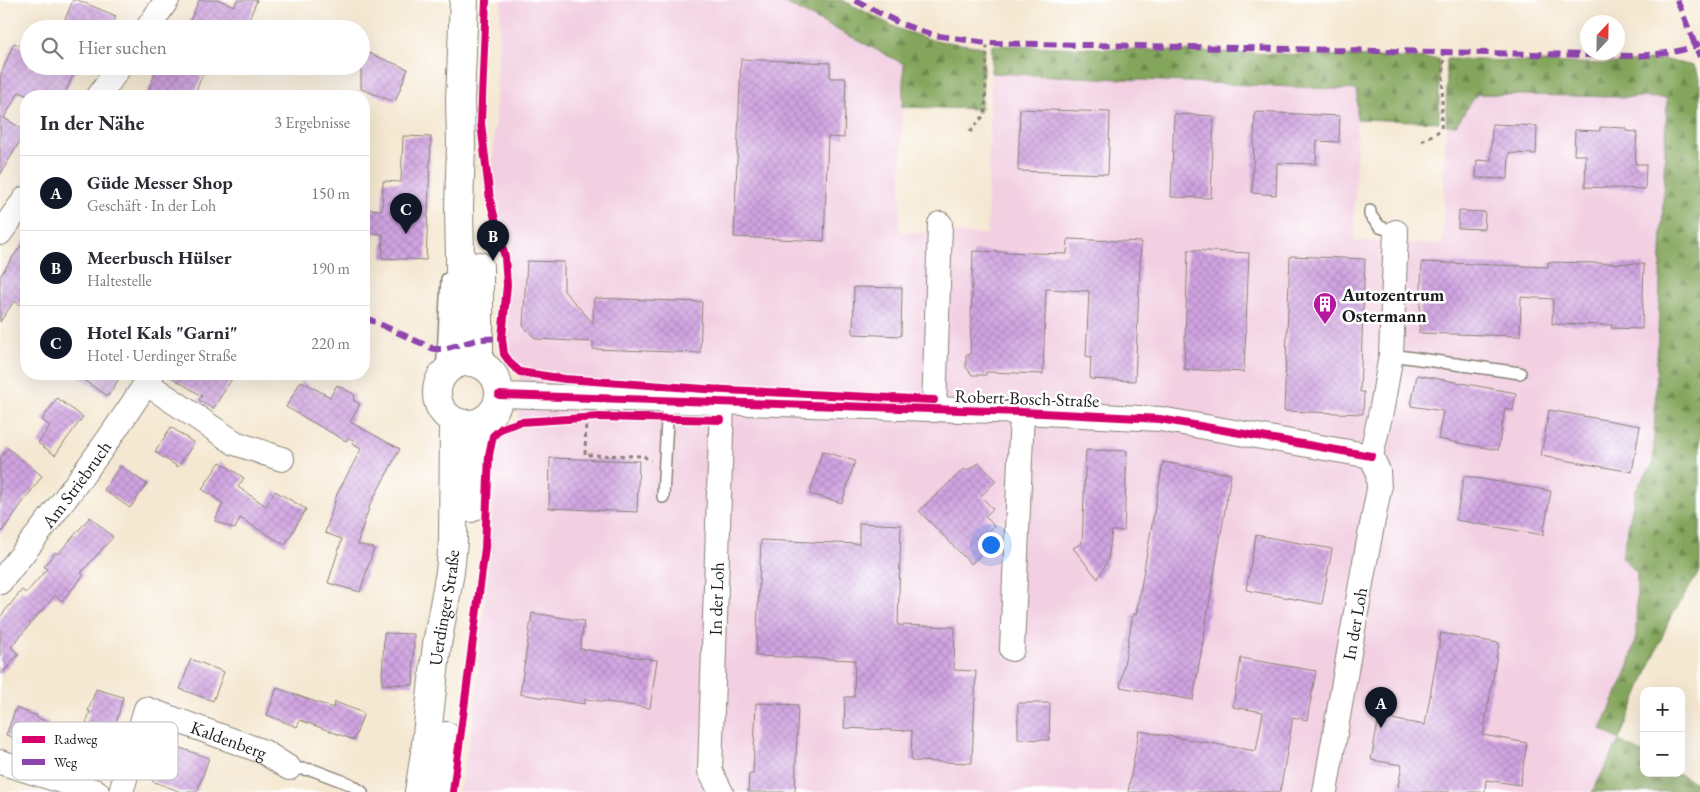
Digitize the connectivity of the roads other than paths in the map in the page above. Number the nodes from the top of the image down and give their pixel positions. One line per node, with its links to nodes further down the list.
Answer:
1 (167, 0): 3 (street)
2 (464, 0): 6 (street)
3 (153, 20)
4 (114, 75): 5 (street)
5 (103, 90)
6 (461, 144): 13 (street); 13 (street)
7 (20, 206): 11 (street)
8 (1370, 211): 10 (lane)
9 (940, 224): 20 (street, Robert-Bosch-Straße)
10 (1396, 232): 12 (street)
11 (0, 233)
12 (1391, 355): 14 (lane); 23 (street)
13 (460, 367): 17 (street); 22 (street)
14 (1520, 374)
15 (148, 380): 26 (street, Am Striebruch)
16 (152, 380): 24 (street, Am Striebruch)
17 (499, 395): 18 (street, Robert-Bosch-Straße); 22 (street)
18 (668, 401): 19 (street, Robert-Bosch-Straße); 25 (lane)
19 (713, 403): 20 (street, Robert-Bosch-Straße); 39 (street, In der Loh)
20 (934, 410): 21 (street, Robert-Bosch-Straße)
21 (1022, 412): 23 (street, Robert-Bosch-Straße); 27 (street, Robert-Bosch-Straße)
22 (465, 423): 37 (street, Uerdinger Straße); 38 (street, Uerdinger Straße)
23 (1371, 456): 40 (street, In der Loh)
24 (282, 459)
25 (663, 497)
26 (0, 582)
27 (1012, 648)
28 (142, 722): 31 (street, Kaldenberg)
29 (0, 762): 30 (street)
30 (12, 766)
31 (289, 768): 36 (lane, Kaldenberg)
32 (58, 780): 34 (street)
33 (124, 780): 35 (street, Kaldenberg)
34 (97, 792)
35 (120, 792)
36 (362, 792)
37 (419, 792)
38 (439, 792)
39 (721, 792)
40 (1325, 792)

